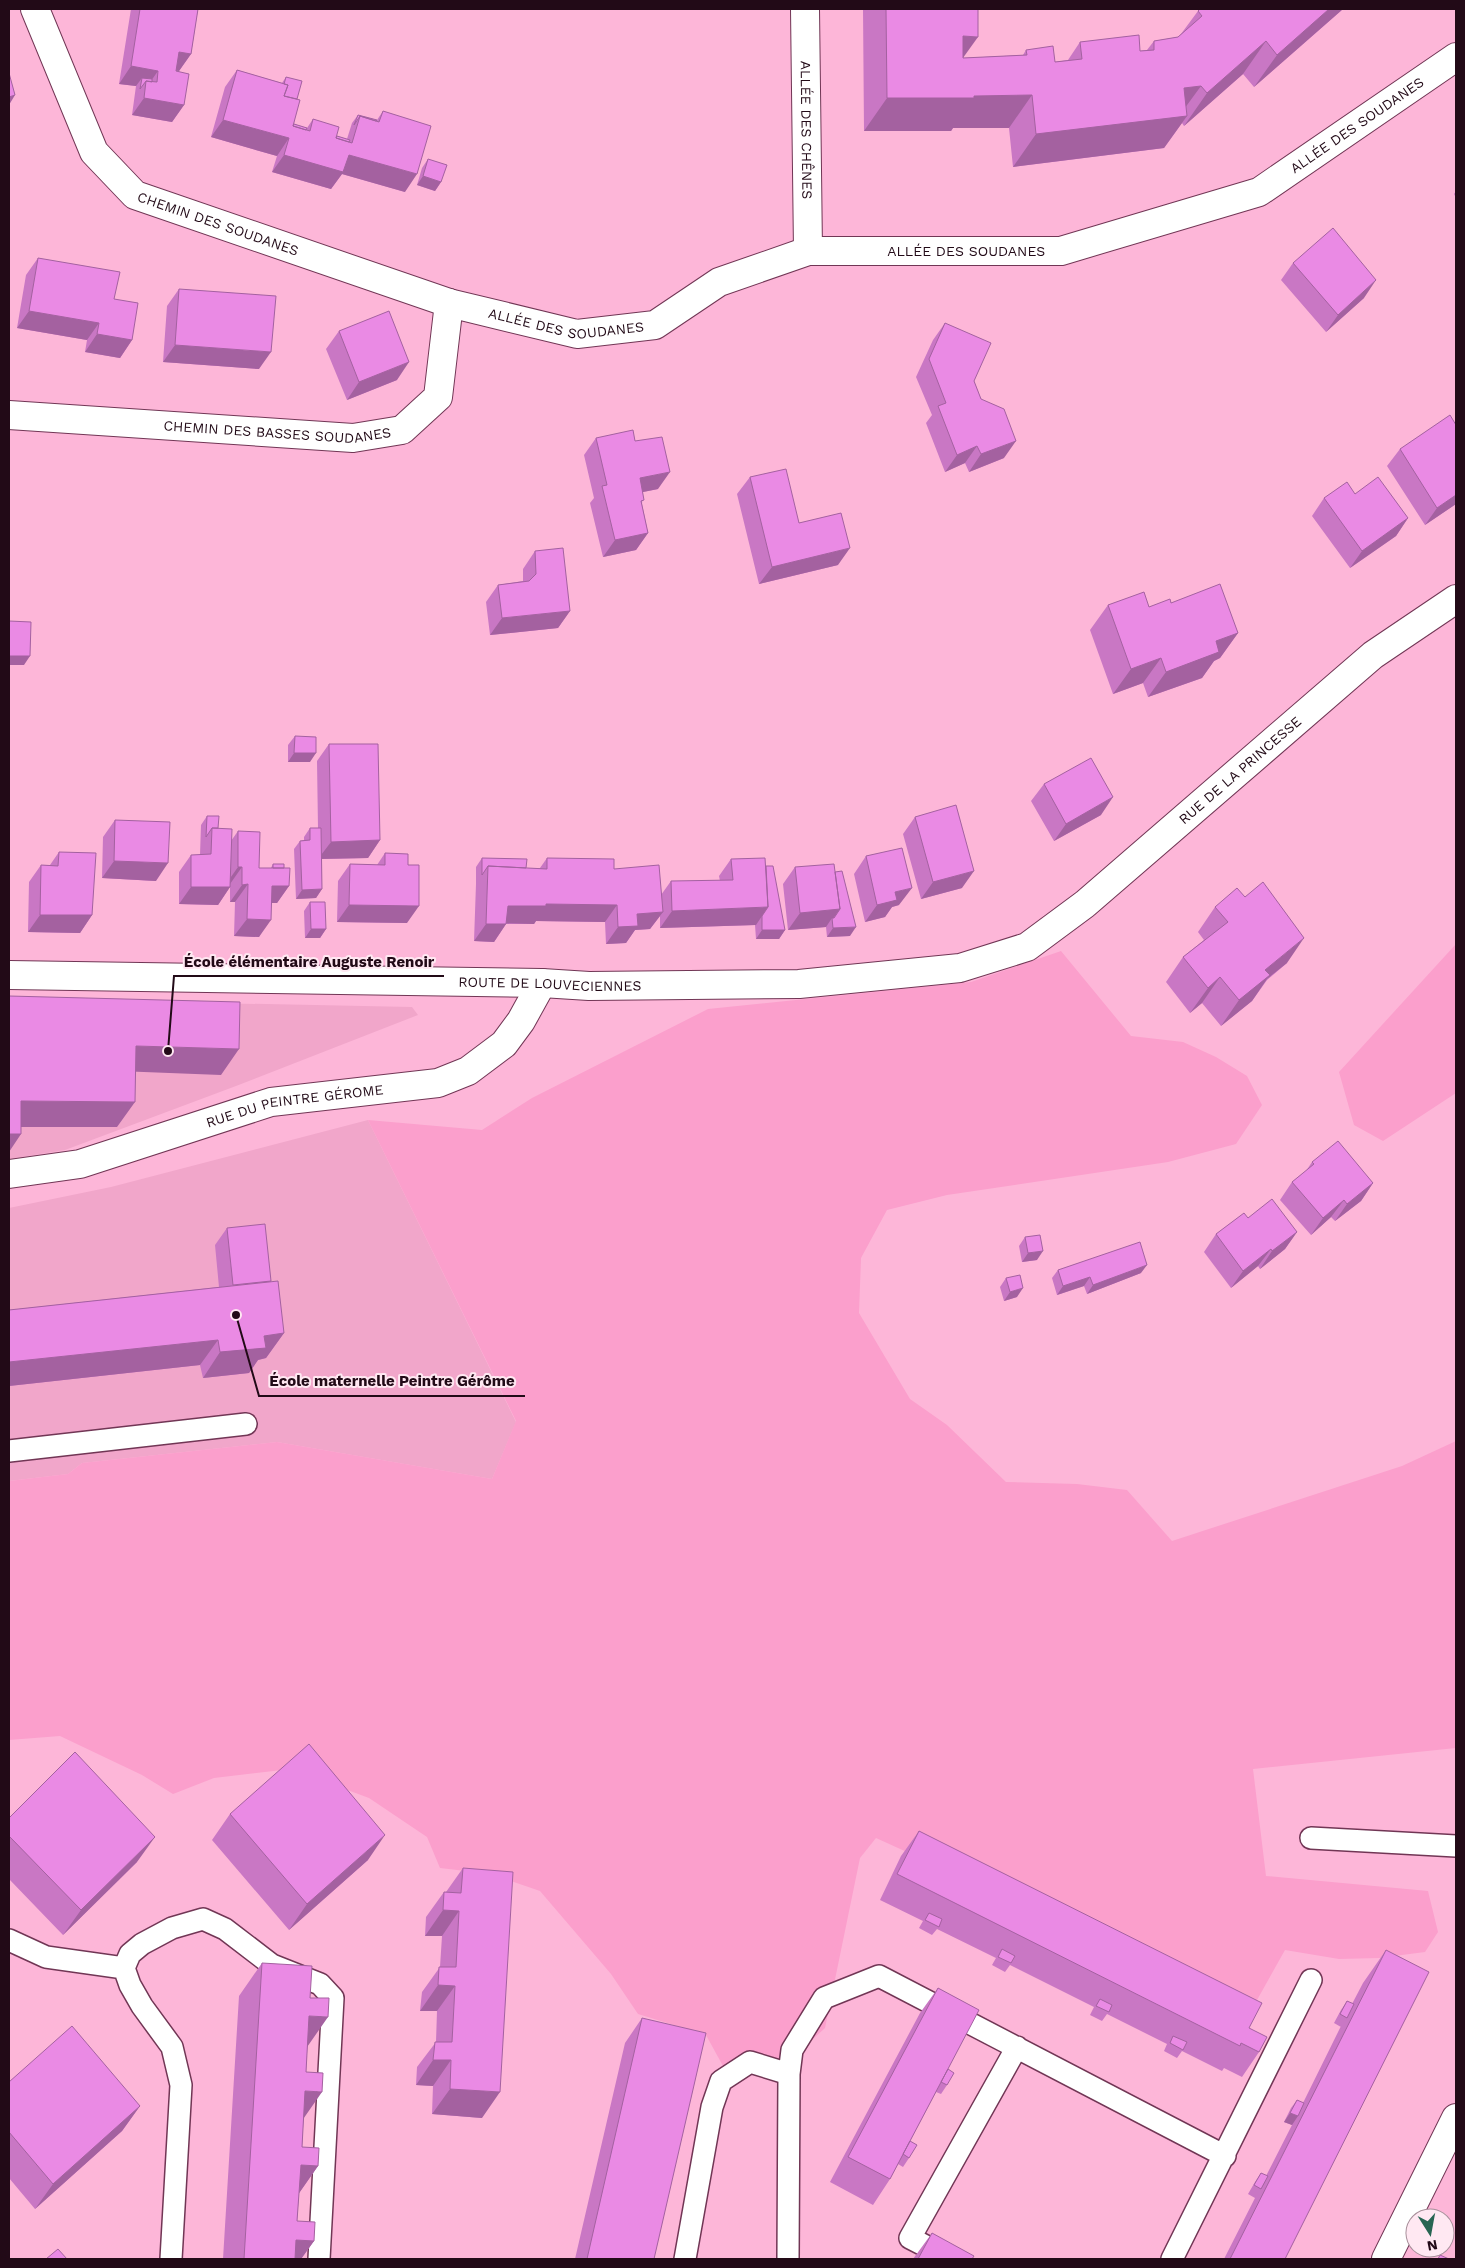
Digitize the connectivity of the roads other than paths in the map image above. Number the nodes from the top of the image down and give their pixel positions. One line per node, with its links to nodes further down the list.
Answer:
1 (35, 9): 5 (street, CHEMIN DES SOUDANES)
2 (805, 9): 4 (street, ALLÉE DES CHÊNES)
3 (1456, 57): 4 (street, ALLÉE DES SOUDANES)
4 (808, 251): 5 (street, ALLÉE DES SOUDANES)
5 (449, 303): 6 (street, CHEMIN DES BASSES SOUDANES)
6 (9, 415)
7 (1456, 599): 8 (street, RUE DE LA PRINCESSE)
8 (1027, 946): 10 (street, ROUTE DE LOUVECIENNES)
9 (9, 975): 10 (street, ROUTE DE LOUVECIENNES)
10 (542, 983): 11 (street, RUE DU PEINTRE GÉROME)
11 (9, 1174)
12 (246, 1424): 13 (lane)
13 (9, 1451)
14 (1311, 1838): 15 (lane)
15 (1456, 1846)
16 (9, 1940): 17 (lane)
17 (124, 1968): 23 (lane); 24 (lane)
18 (1311, 1980): 22 (lane)
19 (1017, 2048): 20 (lane); 22 (lane); 27 (lane)
20 (789, 2074): 25 (lane); 26 (lane)
21 (1456, 2118): 29 (street)
22 (1225, 2156): 28 (lane)
23 (171, 2259)
24 (319, 2259)
25 (684, 2259)
26 (788, 2259)
27 (951, 2259)
28 (1172, 2259)
29 (1386, 2259)

